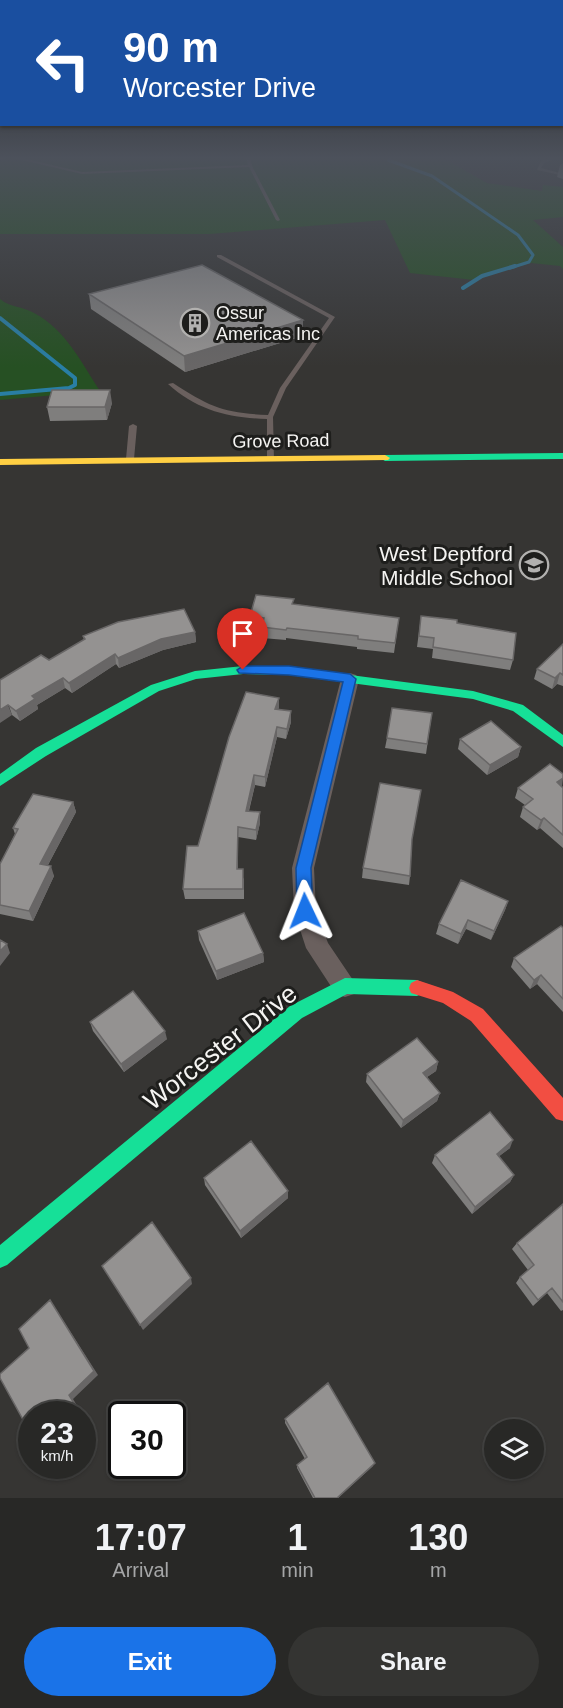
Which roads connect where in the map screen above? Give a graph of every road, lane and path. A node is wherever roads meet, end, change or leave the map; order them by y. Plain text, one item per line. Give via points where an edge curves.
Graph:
1 (219, 255) dead end
2 (171, 384) dead end
3 (270, 417) junction
4 (133, 426) dead end
5 (563, 456) edge
6 (130, 459) junction
7 (271, 459) junction
8 (0, 462) edge
9 (350, 679) junction
10 (563, 742) edge
11 (0, 781) edge
12 (345, 986) junction
13 (563, 1112) edge
14 (2, 1252) edge

1 - 3 lane via 332,317 283,388
2 - 3 lane via 209,410 224,415
3 - 7 lane
4 - 6 lane
5 - 7 street, Grove Road
6 - 7 street, Grove Road
6 - 8 street, Grove Road
9 - 10 street via 473,696 518,708
9 - 11 street via 289,671 195,675 155,688 116,708
9 - 12 street via 303,868 305,911 318,948
12 - 13 street, Worcester Drive via 413,987 457,1003 477,1015
12 - 14 street, Worcester Drive via 296,1012

